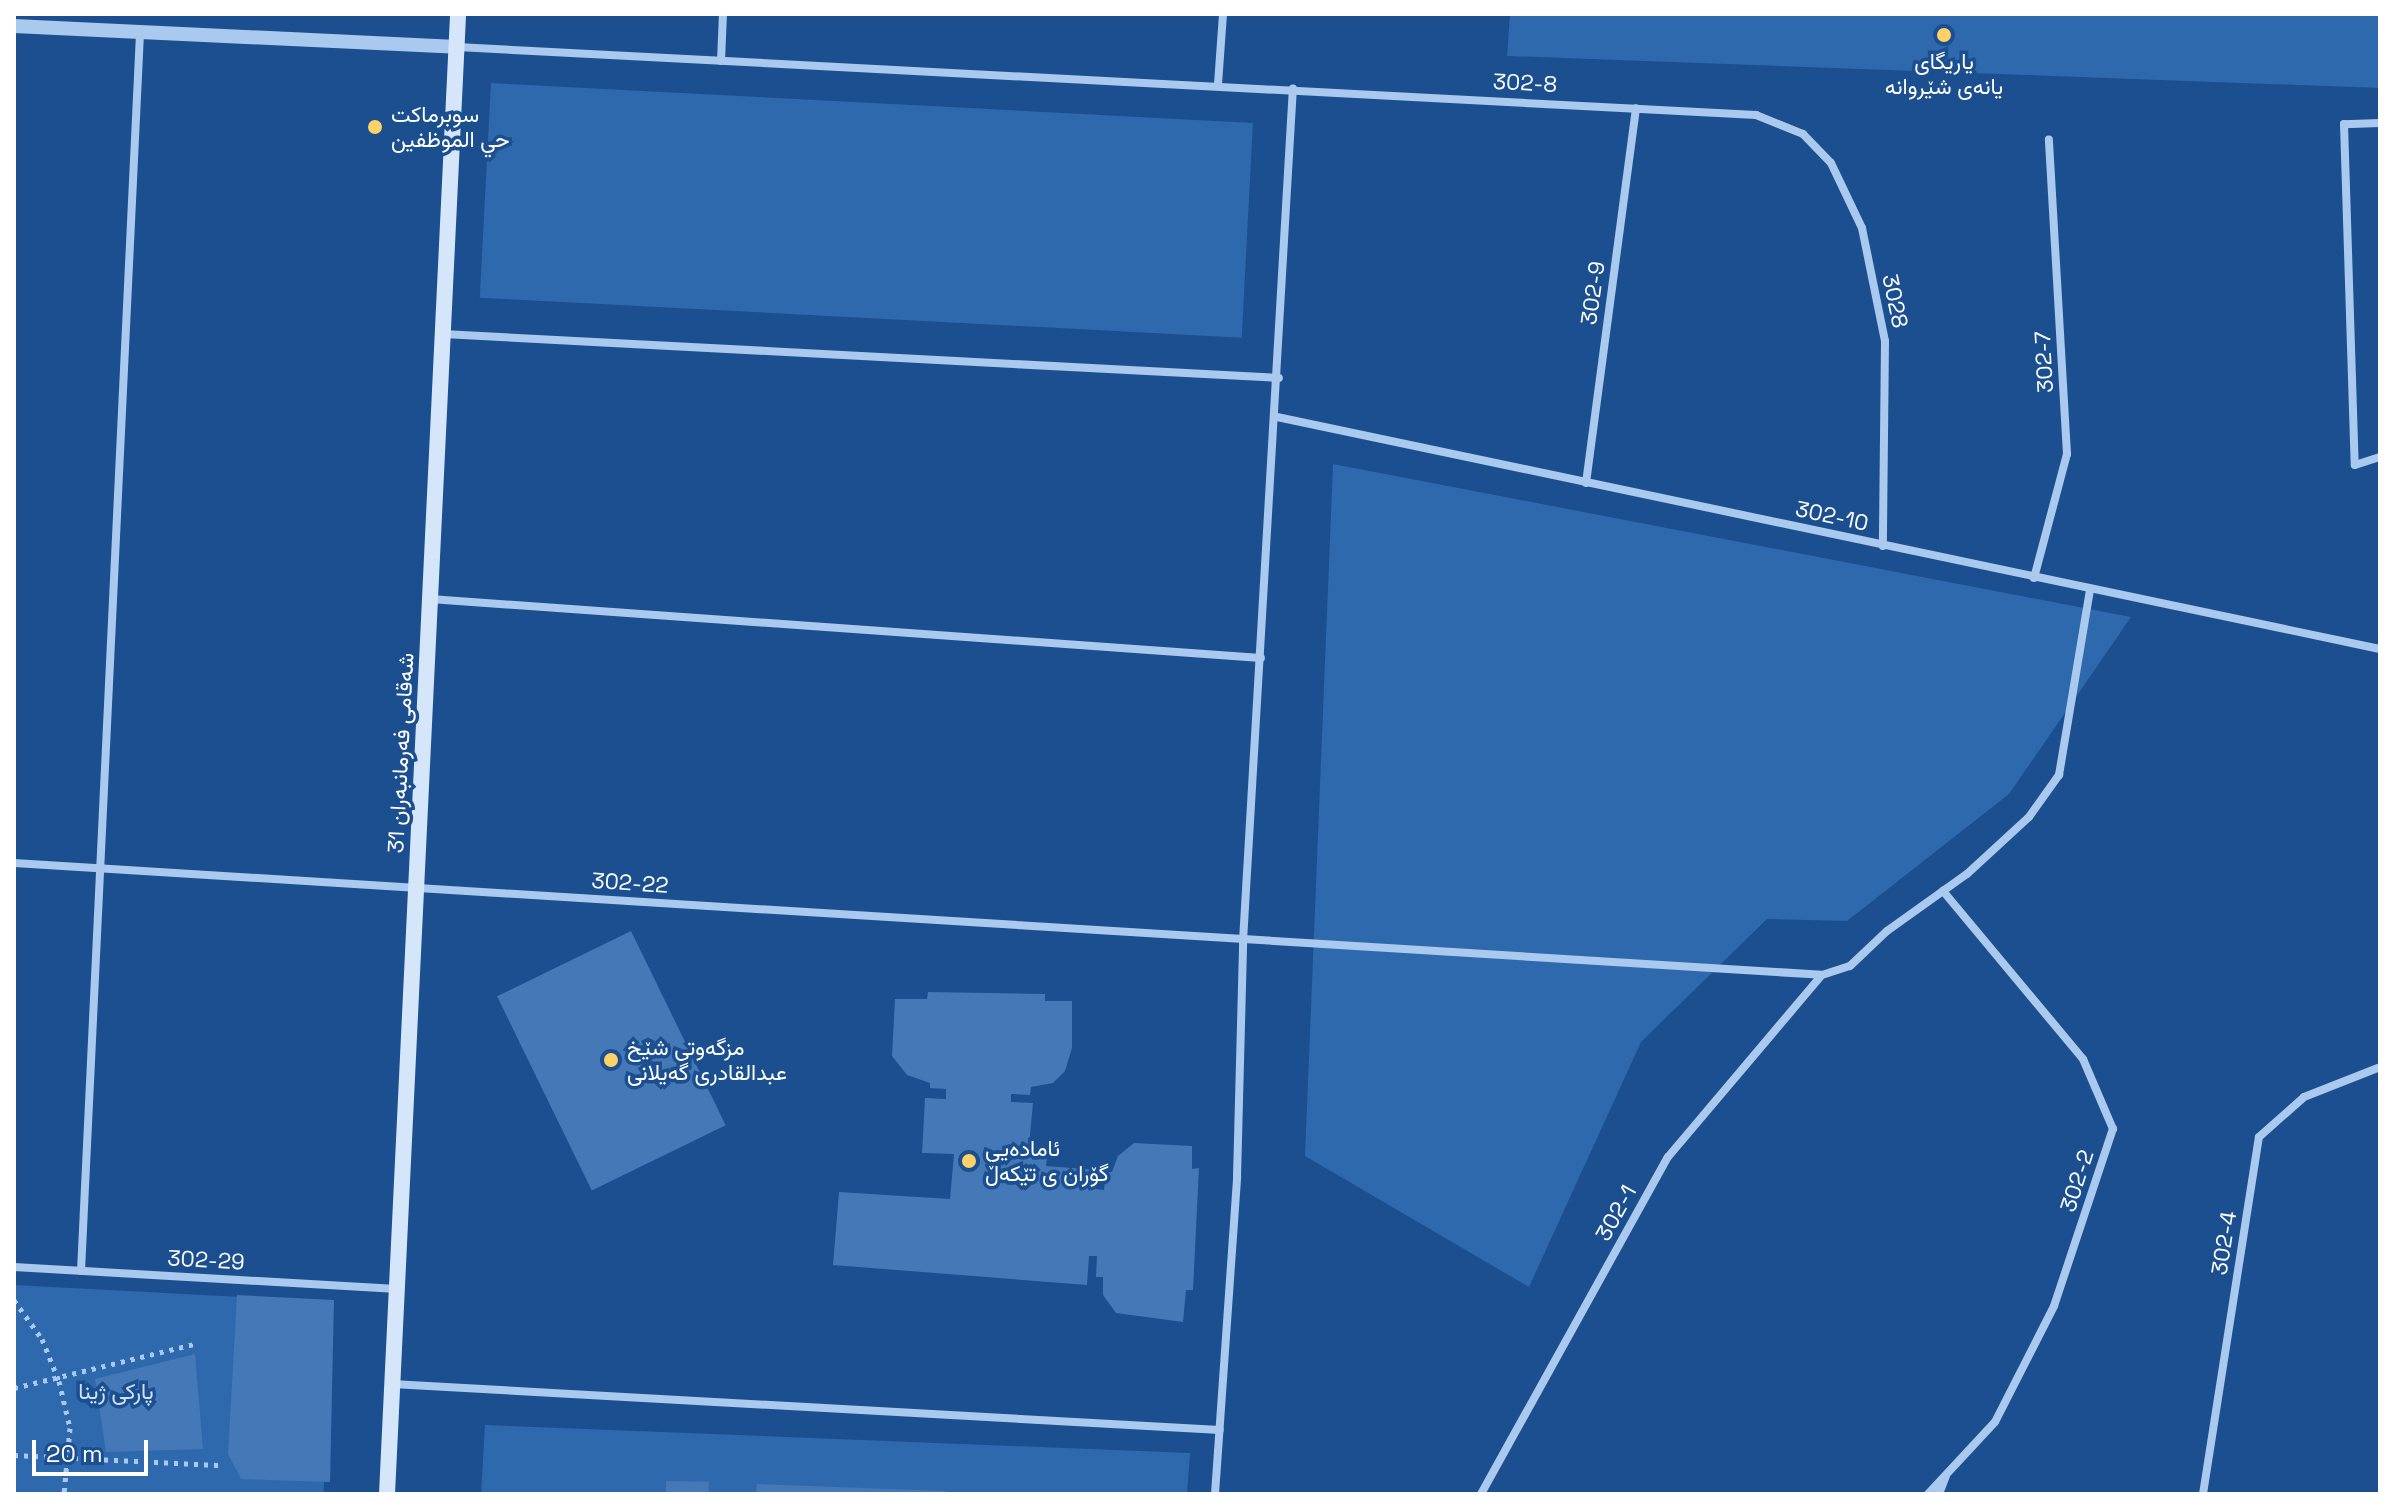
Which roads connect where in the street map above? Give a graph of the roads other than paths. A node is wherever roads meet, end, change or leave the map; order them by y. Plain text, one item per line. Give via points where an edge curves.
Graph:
1 (458, 14) edge
2 (723, 14) edge
3 (1223, 14) edge
4 (14, 26) edge
5 (140, 32) junction
6 (457, 47) junction
7 (721, 61) junction
8 (1218, 84) junction
9 (1293, 88) junction
10 (1636, 108) junction
11 (1756, 115) joint
12 (2380, 123) edge
13 (2049, 140) dead end
14 (443, 334) junction
15 (1279, 378) junction
16 (1277, 417) junction
17 (2380, 457) edge
18 (1586, 483) junction
19 (1883, 546) junction
20 (2034, 578) junction
21 (2090, 590) junction
22 (430, 599) junction
23 (2380, 649) edge
24 (1261, 658) junction
25 (14, 863) edge
26 (99, 869) junction
27 (416, 888) junction
28 (1943, 891) junction
29 (1243, 941) junction
30 (1822, 975) junction
31 (2380, 1067) edge
32 (14, 1267) edge
33 (81, 1271) junction
34 (397, 1289) junction
35 (392, 1384) junction
36 (1220, 1430) junction
37 (1947, 1472) junction
38 (387, 1494) edge
39 (1215, 1494) edge
40 (1481, 1494) edge
41 (1928, 1494) edge
42 (1939, 1494) edge
43 (2203, 1494) edge

1 - 6 main road, شەقامی فەرمانبەران 31
2 - 7 street
3 - 8 street
4 - 5 street
5 - 6 street
5 - 26 street
6 - 7 street, 302-8
6 - 14 main road, شەقامی فەرمانبەران 31
7 - 8 street, 302-8
8 - 9 street, 302-8
9 - 10 street, 302-8
9 - 15 street
10 - 11 street, 302-8
10 - 18 street, 302-9
11 - 19 street, 3028 via 1803,134 1831,163 1862,228 1885,341
12 - 17 street via 2344,124 2355,465
13 - 20 street, 302-7 via 2067,454
14 - 15 street
14 - 22 main road, شەقامی فەرمانبەران 31
15 - 16 street
16 - 18 street, 302-10
16 - 24 street
18 - 19 street, 302-10
19 - 20 street, 302-10
20 - 21 street, 302-10
21 - 23 street, 302-10
21 - 28 street via 2059,775 2029,817
22 - 24 street
22 - 27 main road, شەقامی فەرمانبەران 31
24 - 29 street
25 - 26 street, 302-22
26 - 27 street, 302-22
26 - 33 street
27 - 29 street, 302-22
27 - 34 main road, شەقامی فەرمانبەران 31
28 - 30 street via 1887,931 1850,966
28 - 37 street, 302-2 via 2083,1059 2113,1129 2054,1306 1995,1422
29 - 30 street, 302-22
29 - 36 street via 1237,1177
30 - 40 street, 302-1 via 1668,1157
31 - 43 street, 302-4 via 2304,1097 2259,1137
32 - 33 street, 302-29
33 - 34 street, 302-29
34 - 35 main road, شەقامی فەرمانبەران 31
35 - 36 street
35 - 38 main road, شەقامی فەرمانبەران 31
36 - 39 street
37 - 41 street, 302-2
37 - 42 street

